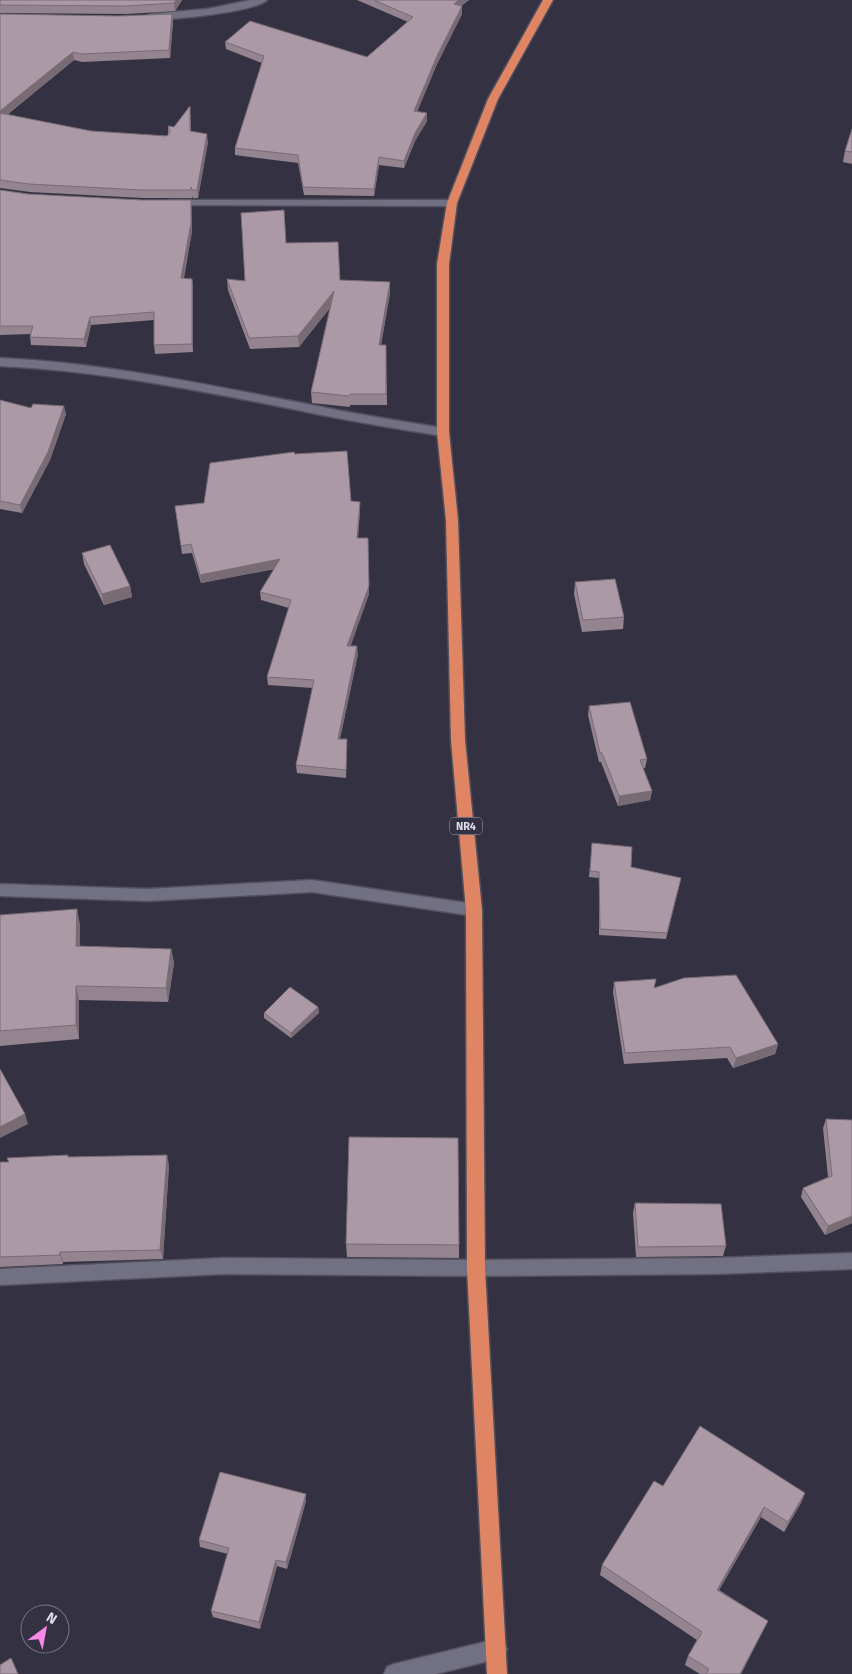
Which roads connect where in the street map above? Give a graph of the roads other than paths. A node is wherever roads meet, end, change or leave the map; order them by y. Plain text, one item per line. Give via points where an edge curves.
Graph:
1 (262, 0) edge
2 (548, 0) edge
3 (144, 17) edge
4 (452, 203) junction
5 (162, 204) edge
6 (0, 362) edge
7 (443, 432) junction
8 (0, 890) edge
9 (474, 910) junction
10 (852, 1261) edge
11 (476, 1268) junction
12 (0, 1277) edge
13 (497, 1649) junction
14 (394, 1674) edge
15 (497, 1674) edge

1 - 3 street via 192,16
2 - 4 highway, NR4 via 492,99
4 - 5 street
4 - 7 highway, NR4 via 443,264
6 - 7 street via 43,363 143,376
7 - 9 highway, NR4 via 452,520 458,740
8 - 9 street via 148,895 312,886
9 - 11 highway, NR4
10 - 11 street
11 - 12 street via 223,1266
11 - 13 highway, NR4
13 - 14 street
13 - 15 highway, NR4

